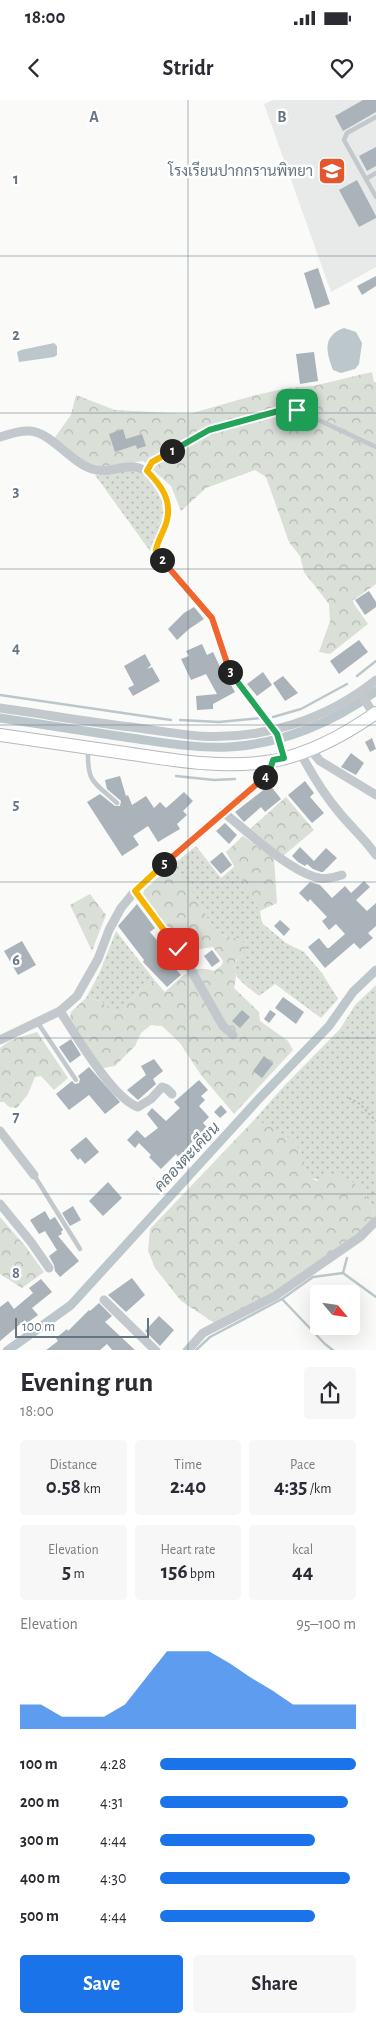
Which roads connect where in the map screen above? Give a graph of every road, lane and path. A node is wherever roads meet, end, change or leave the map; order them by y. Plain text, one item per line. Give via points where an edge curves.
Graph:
1 (376, 117) edge
2 (376, 173) edge
3 (366, 179) junction
4 (376, 197) edge
5 (0, 437) edge
6 (376, 447) edge
7 (147, 471) junction
8 (376, 680) edge
9 (362, 695) junction
10 (0, 708) edge
11 (373, 712) edge
12 (276, 732) junction
13 (0, 735) edge
14 (88, 748) junction
15 (305, 750) junction
16 (279, 755) junction
17 (376, 795) edge
18 (117, 803) dead end
19 (223, 812) junction
20 (376, 855) edge
21 (342, 875) dead end
22 (135, 891) junction
23 (60, 1011) junction
24 (38, 1023) junction
25 (233, 1035) dead end
26 (0, 1040) edge
27 (76, 1080) dead end
28 (172, 1094) dead end
29 (349, 1098) dead end
30 (376, 1121) edge
31 (0, 1131) edge
32 (34, 1175) joint
33 (0, 1204) edge
34 (376, 1221) edge
35 (80, 1249) dead end
36 (49, 1268) dead end
37 (104, 1300) dead end
38 (156, 1350) edge
39 (187, 1350) edge

1 - 3 lane via 344,136
2 - 3 lane
3 - 4 lane
5 - 7 street via 29,431 93,469 136,465
6 - 7 lane via 297,410 286,409 209,430 152,462
7 - 12 street via 159,483 168,506 167,521 156,550 158,555 212,618 230,671
8 - 9 street
9 - 11 street
9 - 12 street
10 - 12 street via 199,736
11 - 15 main road via 344,733
12 - 16 street
13 - 14 main road
14 - 16 main road via 197,763 239,763
14 - 18 lane via 90,778
15 - 16 main road
15 - 17 street
15 - 20 street via 338,812
16 - 19 street via 262,780
19 - 21 street via 306,874 328,879
19 - 22 street
22 - 23 street via 109,930 98,960 78,996
22 - 25 street via 178,949 223,1026
23 - 24 street
23 - 28 street via 89,1056 132,1105 138,1107 162,1087
24 - 26 street
24 - 27 lane
29 - 30 path via 360,1104
31 - 32 street
32 - 35 lane
33 - 36 street
34 - 39 street via 360,1237 275,1296 203,1334
37 - 38 street

